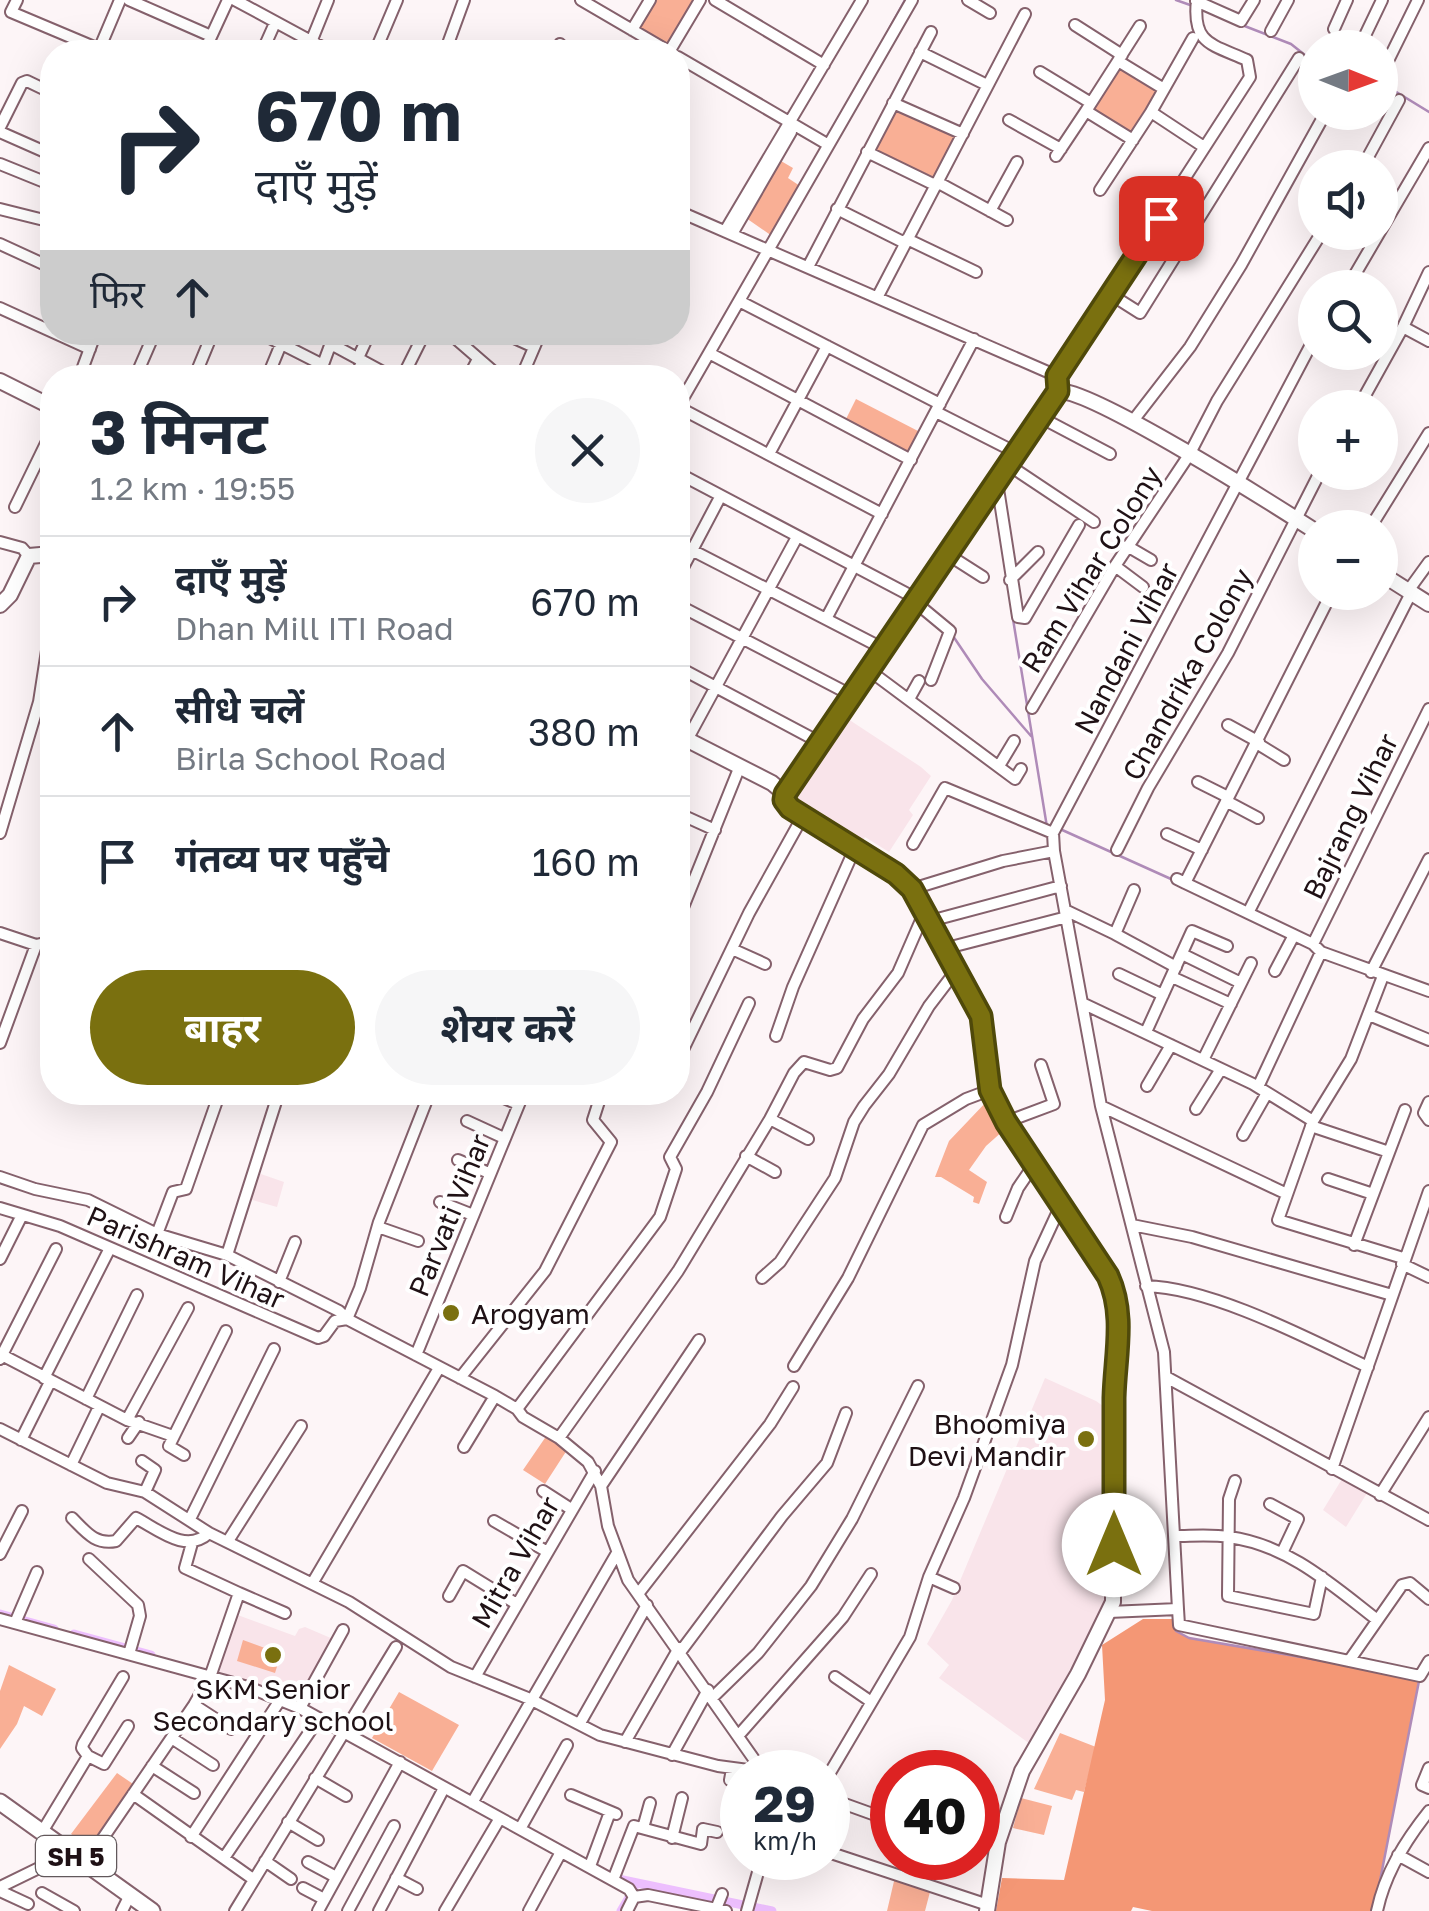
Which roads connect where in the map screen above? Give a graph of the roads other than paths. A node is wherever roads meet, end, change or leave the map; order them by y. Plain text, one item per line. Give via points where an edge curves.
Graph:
1 (16, 0) edge
2 (120, 0) edge
3 (130, 0) edge
4 (232, 0) edge
5 (262, 0) edge
6 (328, 0) edge
7 (397, 0) edge
8 (464, 0) edge
9 (581, 0) edge
10 (650, 0) edge
11 (700, 0) edge
12 (715, 0) edge
13 (912, 0) edge
14 (968, 0) edge
15 (1254, 0) edge
16 (1288, 0) edge
17 (1347, 0) edge
18 (1382, 0) edge
19 (1418, 0) edge
20 (857, 2) edge
21 (1196, 4) edge
22 (256, 13) junction
23 (990, 13) dead end
24 (1025, 14) dead end
25 (275, 23) junction
26 (1075, 25) dead end
27 (1140, 26) dead end
28 (1334, 28) dead end
29 (632, 30) junction
30 (1368, 30) edge
31 (1271, 31) dead end
32 (931, 32) dead end
33 (211, 36) junction
34 (1192, 38) dead end
35 (76, 40) edge
36 (105, 40) edge
37 (209, 40) edge
38 (267, 40) edge
39 (307, 40) edge
40 (312, 40) edge
41 (379, 40) edge
42 (449, 40) edge
43 (649, 40) edge
44 (677, 40) edge
45 (1398, 41) edge
46 (920, 52) junction
47 (1120, 58) junction
48 (1298, 60) edge
49 (690, 64) edge
50 (824, 65) junction
51 (1040, 72) dead end
52 (988, 85) junction
53 (40, 87) edge
54 (1164, 89) junction
55 (1399, 100) dead end
56 (893, 102) junction
57 (1088, 107) junction
58 (1151, 112) junction
59 (1009, 120) dead end
60 (790, 124) junction
61 (0, 130) edge
62 (1316, 130) edge
63 (963, 134) junction
64 (1133, 140) junction
65 (826, 144) junction
66 (1204, 147) junction
67 (1429, 148) edge
68 (40, 149) edge
69 (1372, 150) edge
70 (867, 152) junction
71 (1017, 162) dead end
72 (0, 164) edge
73 (40, 180) edge
74 (936, 183) junction
75 (1100, 190) dead end
76 (0, 209) edge
77 (837, 209) junction
78 (990, 211) junction
79 (690, 216) edge
80 (40, 219) edge
81 (1007, 220) dead end
82 (728, 233) junction
83 (906, 241) junction
84 (0, 244) edge
85 (767, 250) junction
86 (1311, 250) edge
87 (40, 262) edge
88 (808, 267) junction
89 (1358, 270) edge
90 (976, 272) dead end
91 (1429, 272) edge
92 (1426, 286) edge
93 (1110, 294) junction
94 (878, 296) junction
95 (739, 301) junction
96 (0, 308) edge
97 (40, 326) edge
98 (1403, 328) junction
99 (974, 339) junction
100 (1429, 341) edge
101 (81, 345) edge
102 (91, 345) edge
103 (283, 345) edge
104 (331, 345) edge
105 (342, 345) edge
106 (365, 345) edge
107 (462, 345) edge
108 (827, 346) junction
109 (90, 349) junction
110 (709, 353) junction
111 (478, 359) junction
112 (360, 360) junction
113 (84, 365) edge
114 (324, 365) joint
115 (358, 365) edge
116 (369, 365) edge
117 (475, 365) edge
118 (485, 365) edge
119 (1298, 369) edge
120 (0, 380) edge
121 (1057, 383) junction
122 (690, 386) edge
123 (1368, 390) edge
124 (798, 401) junction
125 (40, 402) edge
126 (938, 408) junction
127 (690, 413) edge
128 (1038, 416) junction
129 (1132, 422) junction
130 (1429, 433) edge
131 (769, 454) junction
132 (1110, 454) dead end
133 (1189, 455) junction
134 (40, 456) edge
135 (1011, 458) junction
136 (911, 460) junction
137 (690, 479) edge
138 (996, 481) junction
139 (1238, 485) junction
140 (718, 502) dead end
141 (15, 507) dead end
142 (1381, 510) edge
143 (882, 514) junction
144 (1298, 520) joint
145 (1094, 522) dead end
146 (1079, 525) dead end
147 (797, 537) junction
148 (0, 542) edge
149 (1127, 546) junction
150 (692, 551) junction
151 (1038, 552) dead end
152 (946, 554) junction
153 (40, 555) edge
154 (690, 555) edge
155 (29, 556) junction
156 (1151, 560) dead end
157 (1429, 562) edge
158 (853, 566) junction
159 (1115, 566) junction
160 (984, 577) dead end
161 (1010, 580) junction
162 (1398, 584) edge
163 (1144, 587) dead end
164 (769, 591) junction
165 (1410, 592) junction
166 (916, 600) junction
167 (1429, 604) edge
168 (0, 606) edge
169 (1323, 610) edge
170 (690, 611) edge
171 (826, 619) junction
172 (743, 640) junction
173 (884, 649) junction
174 (870, 671) junction
175 (690, 673) edge
176 (717, 688) junction
177 (40, 696) edge
178 (853, 696) junction
179 (909, 698) junction
180 (1032, 708) dead end
181 (1429, 708) edge
182 (1228, 724) dead end
183 (690, 726) edge
184 (690, 741) edge
185 (1014, 741) dead end
186 (1258, 743) junction
187 (820, 744) junction
188 (1284, 760) dead end
189 (740, 766) junction
190 (999, 766) junction
191 (1021, 768) dead end
192 (1198, 782) dead end
193 (785, 794) junction
194 (1227, 799) junction
195 (803, 816) junction
196 (1258, 818) dead end
197 (690, 819) edge
198 (715, 830) junction
199 (1049, 831) junction
200 (0, 834) edge
201 (1167, 834) dead end
202 (914, 844) dead end
203 (855, 848) junction
204 (1117, 850) dead end
205 (1202, 850) junction
206 (1052, 851) junction
207 (1429, 859) edge
208 (1059, 886) junction
209 (912, 889) junction
210 (1134, 890) dead end
211 (690, 891) edge
212 (1248, 913) junction
213 (927, 916) junction
214 (1065, 916) junction
215 (1114, 934) junction
216 (0, 935) edge
217 (1294, 935) junction
218 (40, 945) edge
219 (36, 946) junction
220 (1227, 946) dead end
221 (946, 948) junction
222 (1317, 948) junction
223 (732, 949) junction
224 (1182, 954) junction
225 (1251, 962) dead end
226 (764, 964) dead end
227 (958, 968) junction
228 (1174, 972) junction
229 (1275, 972) dead end
230 (1371, 972) junction
231 (1119, 974) dead end
232 (1383, 976) junction
233 (1241, 982) junction
234 (1429, 991) edge
235 (1163, 995) junction
236 (749, 1003) dead end
237 (1082, 1003) junction
238 (1231, 1004) junction
239 (1368, 1016) junction
240 (1146, 1032) junction
241 (690, 1035) edge
242 (776, 1036) dead end
243 (1429, 1040) edge
244 (0, 1043) edge
245 (1171, 1045) junction
246 (1203, 1060) junction
247 (1041, 1065) dead end
248 (1221, 1069) junction
249 (1147, 1086) dead end
250 (990, 1090) junction
251 (1263, 1090) junction
252 (1429, 1102) edge
253 (215, 1105) edge
254 (274, 1105) edge
255 (425, 1105) edge
256 (518, 1105) edge
257 (598, 1105) edge
258 (1101, 1106) junction
259 (1196, 1109) dead end
260 (1405, 1110) dead end
261 (770, 1118) junction
262 (1429, 1120) edge
263 (467, 1122) dead end
264 (1006, 1122) junction
265 (1312, 1123) junction
266 (1243, 1134) dead end
267 (504, 1138) junction
268 (808, 1139) dead end
269 (1390, 1152) junction
270 (746, 1156) junction
271 (458, 1160) dead end
272 (1033, 1166) junction
273 (775, 1172) dead end
274 (489, 1174) junction
275 (0, 1177) edge
276 (1328, 1179) dead end
277 (1429, 1192) edge
278 (1287, 1194) junction
279 (1373, 1194) junction
280 (440, 1202) dead end
281 (1060, 1207) junction
282 (0, 1208) edge
283 (22, 1215) junction
284 (473, 1216) junction
285 (1006, 1216) dead end
286 (1132, 1225) junction
287 (378, 1227) junction
288 (157, 1234) junction
289 (418, 1241) dead end
290 (294, 1242) dead end
291 (1354, 1244) junction
292 (56, 1249) dead end
293 (110, 1250) junction
294 (227, 1255) junction
295 (0, 1259) edge
296 (1402, 1261) junction
297 (1429, 1277) edge
298 (762, 1278) dead end
299 (280, 1282) junction
300 (1146, 1286) junction
301 (137, 1295) dead end
302 (1392, 1295) junction
303 (188, 1308) dead end
304 (346, 1319) junction
305 (226, 1331) dead end
306 (698, 1340) dead end
307 (274, 1349) dead end
308 (416, 1355) junction
309 (1, 1356) edge
310 (794, 1366) dead end
311 (1368, 1367) junction
312 (439, 1368) junction
313 (1166, 1377) junction
314 (460, 1378) junction
315 (47, 1380) junction
316 (918, 1386) dead end
317 (793, 1387) dead end
318 (496, 1396) junction
319 (86, 1400) junction
320 (99, 1407) junction
321 (518, 1409) junction
322 (846, 1413) dead end
323 (1429, 1418) edge
324 (133, 1421) junction
325 (301, 1426) dead end
326 (0, 1428) edge
327 (173, 1436) junction
328 (128, 1438) dead end
329 (558, 1438) junction
330 (21, 1440) junction
331 (464, 1447) dead end
332 (184, 1455) dead end
333 (142, 1461) dead end
334 (71, 1465) junction
335 (1332, 1469) junction
336 (595, 1471) junction
337 (1236, 1481) dead end
338 (601, 1486) junction
339 (543, 1491) dead end
340 (145, 1492) junction
341 (1380, 1494) junction
342 (1270, 1504) dead end
343 (571, 1509) junction
344 (22, 1511) dead end
345 (72, 1518) dead end
346 (190, 1519) junction
347 (494, 1520) dead end
348 (1429, 1520) edge
349 (209, 1533) junction
350 (1174, 1536) junction
351 (1228, 1536) junction
352 (228, 1541) junction
353 (192, 1543) junction
354 (546, 1551) junction
355 (617, 1553) junction
356 (1282, 1553) junction
357 (0, 1554) edge
358 (88, 1559) dead end
359 (37, 1572) dead end
360 (871, 1574) dead end
361 (929, 1577) junction
362 (1322, 1577) junction
363 (313, 1582) junction
364 (954, 1588) dead end
365 (239, 1593) junction
366 (638, 1594) junction
367 (450, 1596) dead end
368 (1429, 1599) edge
369 (515, 1604) junction
370 (646, 1605) junction
371 (1178, 1609) junction
372 (1108, 1612) junction
373 (285, 1613) dead end
374 (0, 1618) edge
375 (1376, 1619) junction
376 (16, 1620) junction
377 (343, 1630) dead end
378 (396, 1648) dead end
379 (680, 1650) junction
380 (129, 1651) junction
381 (1348, 1661) junction
382 (1429, 1661) edge
383 (211, 1674) junction
384 (123, 1677) dead end
385 (474, 1677) junction
386 (835, 1677) dead end
387 (711, 1694) junction
388 (530, 1699) junction
389 (280, 1700) junction
390 (870, 1700) junction
391 (301, 1705) junction
392 (194, 1706) junction
393 (318, 1718) junction
394 (580, 1723) junction
395 (128, 1726) dead end
396 (231, 1729) dead end
397 (346, 1729) junction
398 (738, 1736) junction
399 (173, 1738) junction
400 (625, 1742) junction
401 (567, 1745) dead end
402 (748, 1750) edge
403 (842, 1750) edge
404 (672, 1755) junction
405 (88, 1756) junction
406 (400, 1762) junction
407 (213, 1765) dead end
408 (720, 1765) edge
409 (152, 1766) junction
410 (1429, 1768) edge
411 (315, 1778) junction
412 (444, 1788) junction
413 (1429, 1788) edge
414 (194, 1793) dead end
415 (133, 1794) junction
416 (571, 1795) dead end
417 (346, 1796) dead end
418 (682, 1798) dead end
419 (473, 1800) junction
420 (0, 1802) edge
421 (650, 1803) dead end
422 (1429, 1811) edge
423 (500, 1818) junction
424 (288, 1822) junction
425 (394, 1826) dead end
426 (522, 1826) junction
427 (643, 1828) junction
428 (362, 1830) junction
429 (42, 1832) junction
430 (716, 1832) dead end
431 (1000, 1836) edge
432 (191, 1837) junction
433 (672, 1838) junction
434 (318, 1840) dead end
435 (57, 1842) junction
436 (386, 1843) junction
437 (561, 1852) junction
438 (1398, 1855) junction
439 (224, 1858) junction
440 (850, 1860) edge
441 (265, 1861) junction
442 (308, 1862) dead end
443 (86, 1863) junction
444 (591, 1864) junction
445 (1429, 1872) edge
446 (336, 1877) junction
447 (290, 1878) dead end
448 (396, 1878) junction
449 (615, 1878) junction
450 (253, 1879) junction
451 (756, 1880) edge
452 (992, 1880) edge
453 (303, 1888) dead end
454 (417, 1888) dead end
455 (0, 1889) edge
456 (632, 1892) junction
457 (42, 1893) dead end
458 (130, 1895) junction
459 (324, 1899) junction
460 (720, 1903) edge
461 (28, 1904) dead end
462 (748, 1907) edge
463 (988, 1908) edge
464 (532, 1910) edge
465 (1379, 1910) edge
466 (74, 1911) edge
467 (122, 1911) edge
468 (152, 1911) edge
469 (235, 1911) edge
470 (318, 1911) edge
471 (348, 1911) edge
472 (379, 1911) edge
473 (446, 1911) edge
474 (628, 1911) edge

1 - 35 street via 11,12
2 - 36 street
3 - 33 street
4 - 22 street
4 - 33 street
5 - 22 street
6 - 40 street
7 - 41 street
8 - 42 street
9 - 29 street
10 - 29 street
11 - 44 street
12 - 50 street
13 - 65 street
14 - 23 street
15 - 21 street via 1241,21
16 - 31 street
17 - 28 street
18 - 30 street
19 - 45 street
20 - 50 street
21 - 66 street via 1199,34 1250,68
22 - 25 street
24 - 52 street
25 - 38 street
25 - 39 street
26 - 47 street
27 - 47 street
29 - 43 street
32 - 46 street
33 - 37 street
34 - 54 street
46 - 52 street
46 - 56 street
47 - 54 street
47 - 57 street
48 - 93 street via 1140,313
49 - 60 street
50 - 60 street
51 - 57 street
52 - 63 street
53 - 61 street via 22,83
54 - 58 street
55 - 69 street
56 - 63 street
56 - 70 street
57 - 59 street via 1058,152
57 - 64 street
58 - 64 street
58 - 66 street
60 - 65 street
60 - 82 street
61 - 68 street
62 - 129 street via 1190,348
63 - 74 street
64 - 75 street
65 - 85 street
66 - 93 street
67 - 89 street
70 - 74 street
70 - 77 street
71 - 78 street
72 - 73 street
74 - 78 street
74 - 83 street
76 - 80 street
77 - 83 street
77 - 88 street
78 - 81 street
79 - 82 street
82 - 85 street
83 - 90 street
83 - 94 street
84 - 87 street
85 - 88 street
85 - 95 street
86 - 133 street, Ram Vihar Colony
88 - 94 street
91 - 92 street
92 - 98 street
93 - 121 street
94 - 99 street
95 - 108 street
95 - 110 street
96 - 97 street
98 - 100 street
98 - 123 street
99 - 121 street
99 - 126 street
101 - 109 street
102 - 109 street
103 - 114 street
104 - 114 street
105 - 112 street
106 - 112 street
107 - 111 street
108 - 124 street
108 - 126 street
109 - 113 street
110 - 122 street
110 - 124 street
111 - 117 street
111 - 118 street
112 - 115 street
112 - 116 street
119 - 139 street, Nandani Vihar
120 - 125 street
121 - 128 street
121 - 129 street
124 - 131 street
124 - 136 street
126 - 135 street
126 - 136 street
127 - 131 street
128 - 132 street
128 - 135 street
129 - 133 street
130 - 142 street
131 - 143 street
133 - 139 street
133 - 149 street, Ram Vihar Colony
134 - 141 street
135 - 138 street
135 - 145 street
136 - 143 street
137 - 147 street
138 - 152 street
138 - 161 street
139 - 144 street
139 - 199 street, Nandani Vihar
140 - 150 street
143 - 158 street
144 - 204 street, Chandrika Colony
146 - 161 street via 1025,618 1018,617
147 - 158 street
147 - 164 street
148 - 155 street
149 - 156 street
149 - 159 street, Ram Vihar Colony
150 - 154 street
150 - 164 street
151 - 161 street
152 - 160 street
152 - 166 street
153 - 155 street
155 - 168 street
157 - 165 street
158 - 166 street
158 - 171 street
159 - 163 street
159 - 180 street, Ram Vihar Colony
162 - 165 street
164 - 171 street
164 - 172 street
165 - 167 street
165 - 212 street
166 - 173 street
166 - 179 street via 950,631
169 - 186 street
170 - 172 street
171 - 173 street
172 - 176 street
172 - 178 street
173 - 174 street
174 - 178 street
174 - 179 street
175 - 176 street
176 - 183 street
176 - 187 street
177 - 200 street
178 - 187 street
179 - 190 street
181 - 222 street, Bajrang Vihar
182 - 186 street
184 - 189 street
185 - 190 street
186 - 188 street
186 - 194 street
187 - 193 street
189 - 193 street
189 - 198 street
190 - 191 street via 1015,779
192 - 194 street
193 - 195 street
194 - 196 street
194 - 205 street
195 - 203 street
195 - 223 street
197 - 198 street
198 - 211 street
199 - 202 street via 946,788
199 - 206 street
201 - 205 street
203 - 209 street
203 - 242 street
205 - 212 street via 1181,881
206 - 208 street
206 - 209 street
207 - 230 street
208 - 213 street
208 - 214 street
209 - 213 street
210 - 215 street
212 - 217 street
213 - 221 street
213 - 261 street via 837,1068 804,1062
214 - 215 street
214 - 221 street
214 - 237 street
215 - 228 street
216 - 219 street
217 - 222 street
217 - 229 street
218 - 219 street
219 - 244 street
220 - 224 street via 1192,931
221 - 227 street
222 - 230 street
222 - 251 street, Bajrang Vihar
223 - 226 street
223 - 241 street
224 - 228 street
224 - 233 street
225 - 233 street
227 - 250 street via 981,1016
227 - 298 street via 854,1122 835,1178 780,1262
228 - 235 street
228 - 238 street
230 - 232 street
231 - 235 street
232 - 234 street
232 - 239 street
233 - 238 street
235 - 240 street
236 - 321 street via 670,1157 676,1169 660,1217
237 - 240 street
237 - 258 street
238 - 246 street
239 - 243 street
239 - 265 street
240 - 245 street
245 - 246 street
245 - 249 street
246 - 248 street
247 - 264 street via 1054,1104
248 - 251 street
248 - 259 street
250 - 264 street
250 - 310 street via 923,1126 848,1278
251 - 265 street
251 - 266 street, Bajrang Vihar
252 - 262 street
253 - 288 street via 186,1189 174,1192
254 - 294 street
255 - 287 street
256 - 267 street, Parvati Vihar
257 - 314 street via 593,1120 611,1142 560,1245
258 - 278 street
258 - 286 street
260 - 269 street
261 - 268 street
261 - 270 street
263 - 267 street
264 - 272 street
265 - 269 street
265 - 278 street
267 - 274 street, Parvati Vihar
269 - 279 street
270 - 273 street
270 - 329 street via 678,1271
271 - 274 street
272 - 281 street
272 - 285 street
274 - 284 street, Parvati Vihar
275 - 288 street via 88,1200
276 - 279 street
277 - 296 street
278 - 291 street via 1278,1220
279 - 291 street
280 - 284 street
281 - 361 street via 1035,1260 1002,1393
281 - 372 street via 1108,1276 1119,1311
282 - 283 street, Parishram Vihar
283 - 293 street, Parishram Vihar
283 - 295 street
284 - 308 street, Parvati Vihar
286 - 300 street
286 - 302 street
287 - 289 street
287 - 304 street
288 - 294 street
290 - 299 street
291 - 296 street
292 - 309 street
293 - 304 street, Parishram Vihar via 318,1338
293 - 315 street
294 - 299 street
296 - 297 street
296 - 302 street
299 - 304 street
300 - 311 street via 1213,1300
300 - 313 street
301 - 319 street
302 - 311 street
303 - 324 street
304 - 308 street
305 - 327 street
306 - 338 street
307 - 346 street
308 - 312 street
309 - 315 street
311 - 335 street
312 - 314 street
312 - 363 street
313 - 335 street
313 - 350 street
314 - 318 street
315 - 319 street
315 - 330 street
316 - 387 street via 819,1574 758,1652
317 - 366 street
318 - 321 street
318 - 331 street
319 - 320 street
320 - 324 street
320 - 334 street
321 - 329 street
322 - 379 street via 827,1463
323 - 341 street
324 - 327 street
324 - 328 street
325 - 352 street
326 - 330 street
327 - 332 street via 169,1446
329 - 336 street
330 - 334 street
333 - 340 street via 155,1470
334 - 340 street
335 - 341 street
336 - 338 street
336 - 343 street, Mitra Vihar
337 - 351 street
338 - 355 street
339 - 343 street
340 - 346 street
341 - 348 street
342 - 356 street via 1298,1519
343 - 354 street, Mitra Vihar
344 - 357 street
345 - 353 street via 95,1540 116,1541 136,1518
346 - 349 street
347 - 354 street
349 - 352 street
349 - 353 street
350 - 351 street
350 - 371 street
351 - 356 street
351 - 362 street via 1228,1596 1314,1614
352 - 363 street
353 - 365 street via 185,1568
354 - 369 street, Mitra Vihar
355 - 366 street
355 - 388 street
356 - 362 street
358 - 380 street via 136,1600 140,1616
359 - 376 street
360 - 398 street via 843,1617
361 - 364 street
361 - 390 street via 910,1638
362 - 375 street
363 - 385 street
365 - 373 street
365 - 383 street
366 - 370 street
367 - 369 street via 463,1572
368 - 375 street via 1406,1582
369 - 385 street, Mitra Vihar
370 - 379 street
370 - 394 street
371 - 372 street
371 - 381 street via 1179,1625
372 - 431 street via 1022,1771
374 - 376 street
375 - 381 street
376 - 380 street
377 - 391 street
378 - 397 street
379 - 387 street
379 - 400 street
380 - 383 street
381 - 382 street via 1420,1676
383 - 389 street
383 - 392 street
384 - 405 street via 83,1744
385 - 388 street
386 - 390 street
387 - 398 street
387 - 404 street
388 - 394 street
388 - 419 street
389 - 391 street
389 - 432 street
390 - 403 street
391 - 393 street
392 - 396 street
392 - 399 street
393 - 397 street
393 - 439 street
394 - 400 street
395 - 405 street via 104,1764
397 - 406 street
397 - 411 street
398 - 402 street
399 - 407 street
399 - 409 street
400 - 404 street
401 - 426 street
404 - 408 street
405 - 429 street
406 - 412 street
406 - 428 street
409 - 414 street
409 - 415 street
410 - 413 street via 1422,1785
411 - 417 street
411 - 424 street
412 - 419 street
412 - 448 street
415 - 432 street
415 - 443 street
416 - 444 street via 613,1813
418 - 433 street
419 - 423 street
420 - 429 main road, SH 5
421 - 427 street
422 - 438 street
423 - 426 street
423 - 473 street
424 - 434 street
424 - 441 street
425 - 436 street
426 - 437 street
427 - 433 street
427 - 449 street via 634,1826
428 - 436 street
428 - 446 street
429 - 435 main road, SH 5
430 - 433 street via 704,1830 700,1844
432 - 439 street
435 - 443 main road, SH 5
435 - 455 street via 42,1867
436 - 471 street
437 - 444 street
437 - 464 street
438 - 445 street
438 - 465 street
439 - 450 street
440 - 463 street
441 - 447 street
441 - 450 street
442 - 446 street
443 - 458 main road, SH 5
444 - 449 street
446 - 459 street
448 - 454 street
448 - 472 street
449 - 456 street
450 - 469 street
451 - 462 street
452 - 463 street
453 - 459 street
455 - 461 street
456 - 460 street
456 - 474 street
457 - 466 street
458 - 467 street
458 - 468 main road, SH 5
459 - 470 street

